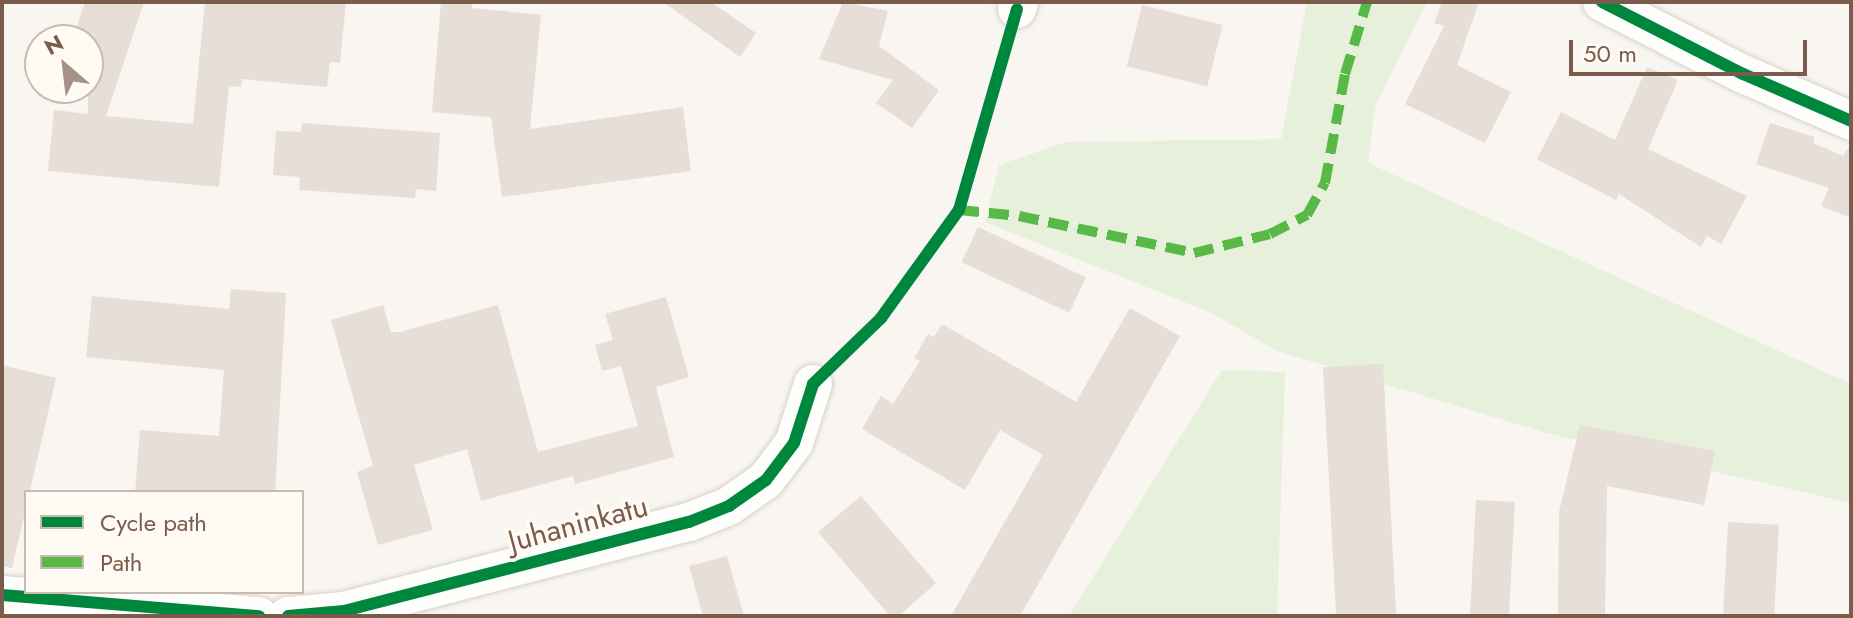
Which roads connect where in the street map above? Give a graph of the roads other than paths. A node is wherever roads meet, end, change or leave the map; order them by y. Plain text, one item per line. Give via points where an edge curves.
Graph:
1 (1602, 2) edge
2 (1851, 121) edge
3 (813, 384) dead end
4 (2, 595) edge
5 (259, 616) edge
6 (288, 616) edge

1 - 2 street via 1743,74
3 - 6 street, Juhaninkatu via 794,443 766,480 729,506 689,522 344,611
4 - 5 street

